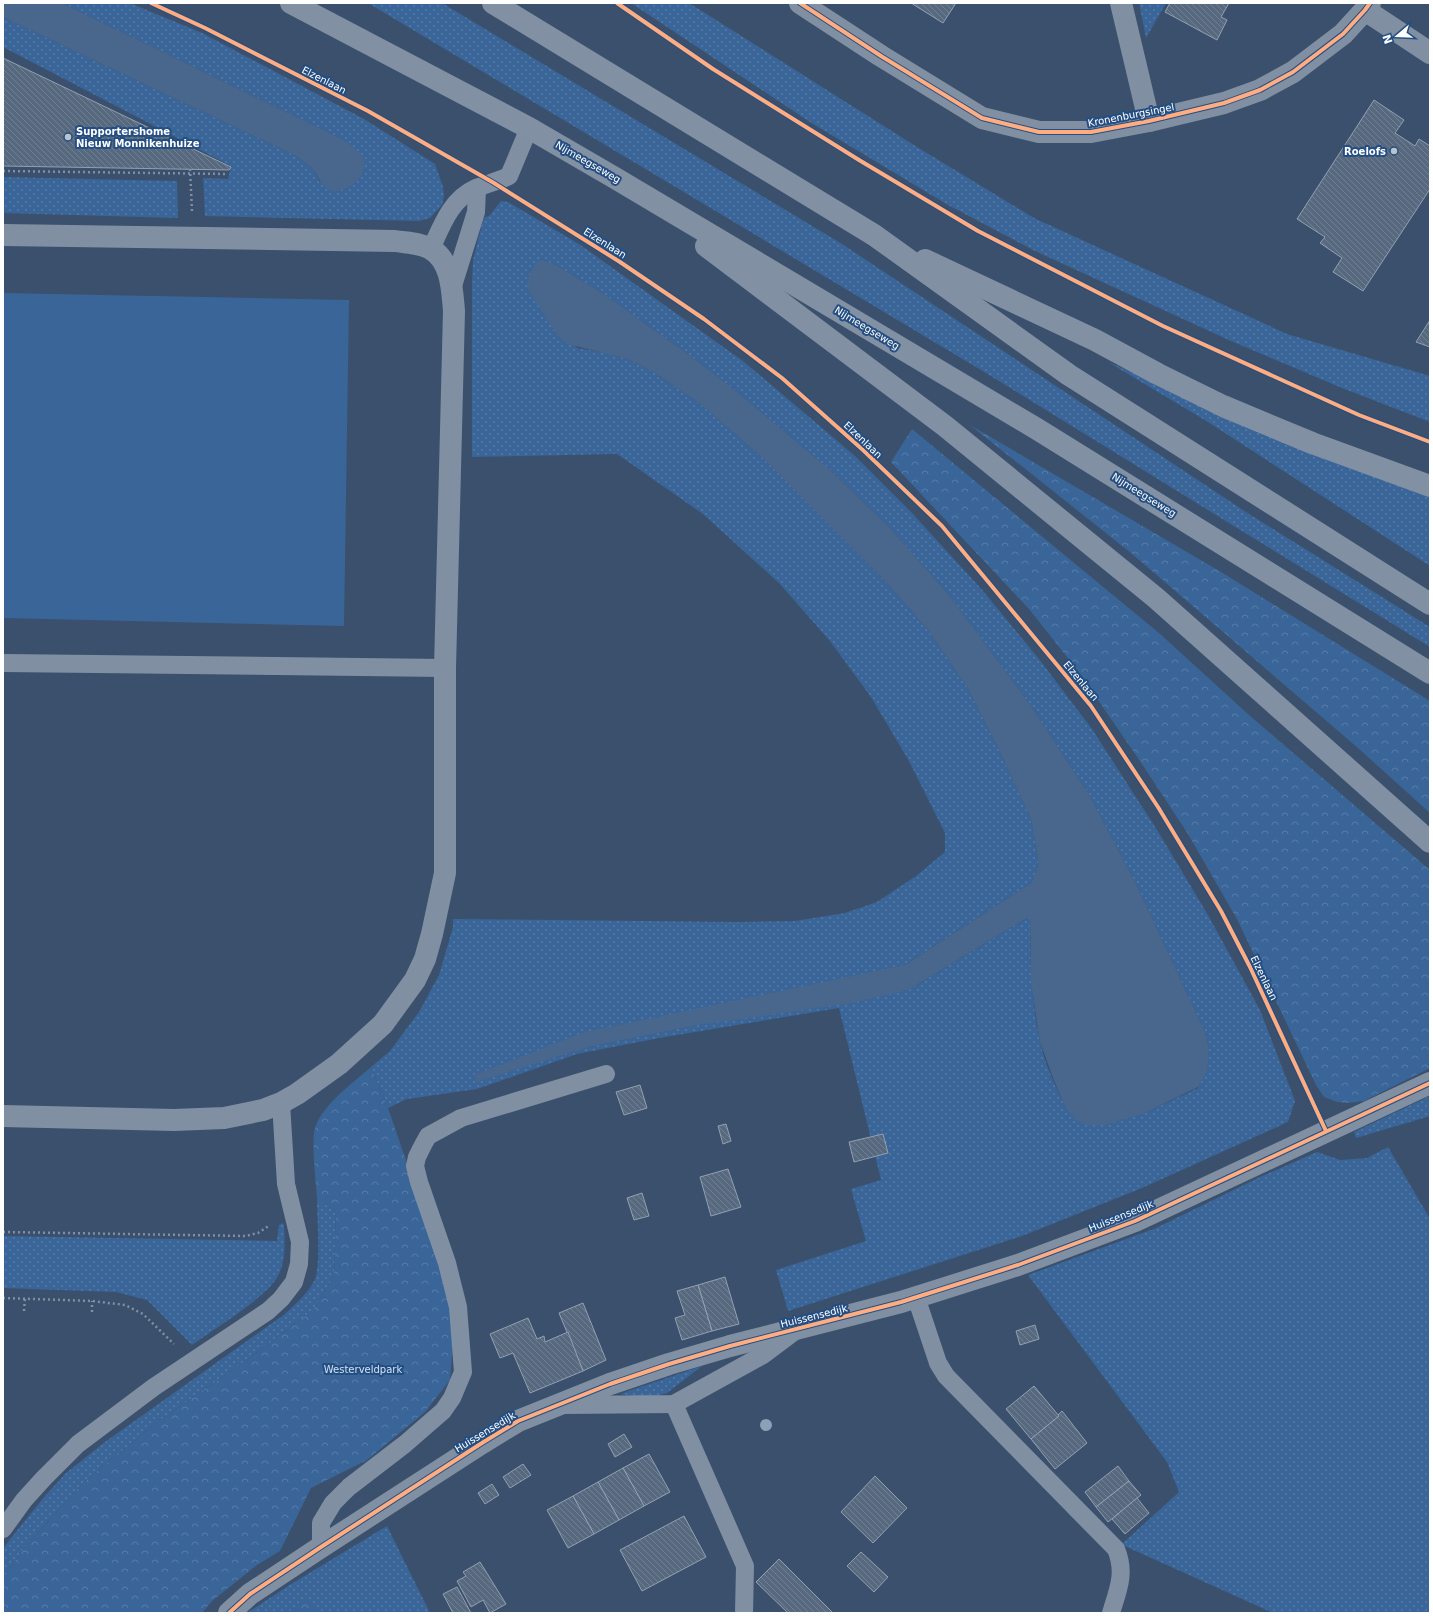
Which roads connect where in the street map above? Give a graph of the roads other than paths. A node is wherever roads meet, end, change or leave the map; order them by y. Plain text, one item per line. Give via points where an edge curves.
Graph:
1 (291, 3) edge
2 (493, 3) edge
3 (800, 3) edge
4 (1121, 3) edge
5 (1368, 6) edge
6 (1430, 53) edge
7 (1149, 121) junction
8 (529, 128) junction
9 (615, 178) junction
10 (476, 188) junction
11 (3, 235) edge
12 (874, 235) junction
13 (431, 249) junction
14 (452, 289) junction
15 (1430, 486) edge
16 (1430, 604) edge
17 (3, 663) edge
18 (445, 668) junction
19 (1430, 672) edge
20 (1430, 842) edge
21 (606, 1074) dead end
22 (1430, 1083) edge
23 (281, 1103) junction
24 (3, 1116) edge
25 (916, 1297) junction
26 (799, 1328) junction
27 (674, 1404) junction
28 (555, 1405) junction
29 (3, 1529) edge
30 (321, 1547) junction
31 (229, 1613) edge
32 (744, 1613) edge
33 (1112, 1613) edge

1 - 8 highway, Nijmeegseweg
2 - 12 highway
3 - 7 street, Kronenburgsingel via 982,118 1039,132 1091,132
4 - 7 street
5 - 6 street
5 - 7 street, Kronenburgsingel via 1343,34 1293,72 1260,90 1224,103
8 - 9 highway, Nijmeegseweg
8 - 10 lane via 508,176
9 - 19 highway, Nijmeegseweg via 1037,429
9 - 20 highway via 944,426 1035,499 1156,598
10 - 13 lane via 461,196 446,215
10 - 14 lane via 476,212
11 - 13 street via 395,241 414,243
12 - 15 highway via 1095,340 1223,406 1312,443
12 - 16 highway via 1070,375
13 - 14 street via 442,258 448,270
14 - 18 street via 454,318
17 - 18 lane
18 - 23 street via 446,873 425,959 415,980 383,1024 339,1064
21 - 30 lane via 460,1118 428,1136 415,1166 418,1182 447,1263 458,1307 463,1372 452,1398 443,1411 349,1487 333,1503 321,1523
22 - 25 street, Huissensedijk via 1135,1220 1018,1265
23 - 24 street via 264,1110 224,1118 174,1120
23 - 29 lane via 286,1184 300,1242 299,1264 294,1282 268,1312 154,1387 78,1444 24,1500
25 - 26 street, Huissensedijk
25 - 33 lane via 938,1363 946,1376 1116,1549 1121,1575
26 - 27 lane via 763,1355
26 - 28 street, Huissensedijk via 677,1362
27 - 28 lane
27 - 32 lane via 745,1566
28 - 30 street, Huissensedijk via 518,1421
30 - 31 street, Huissensedijk via 250,1594

